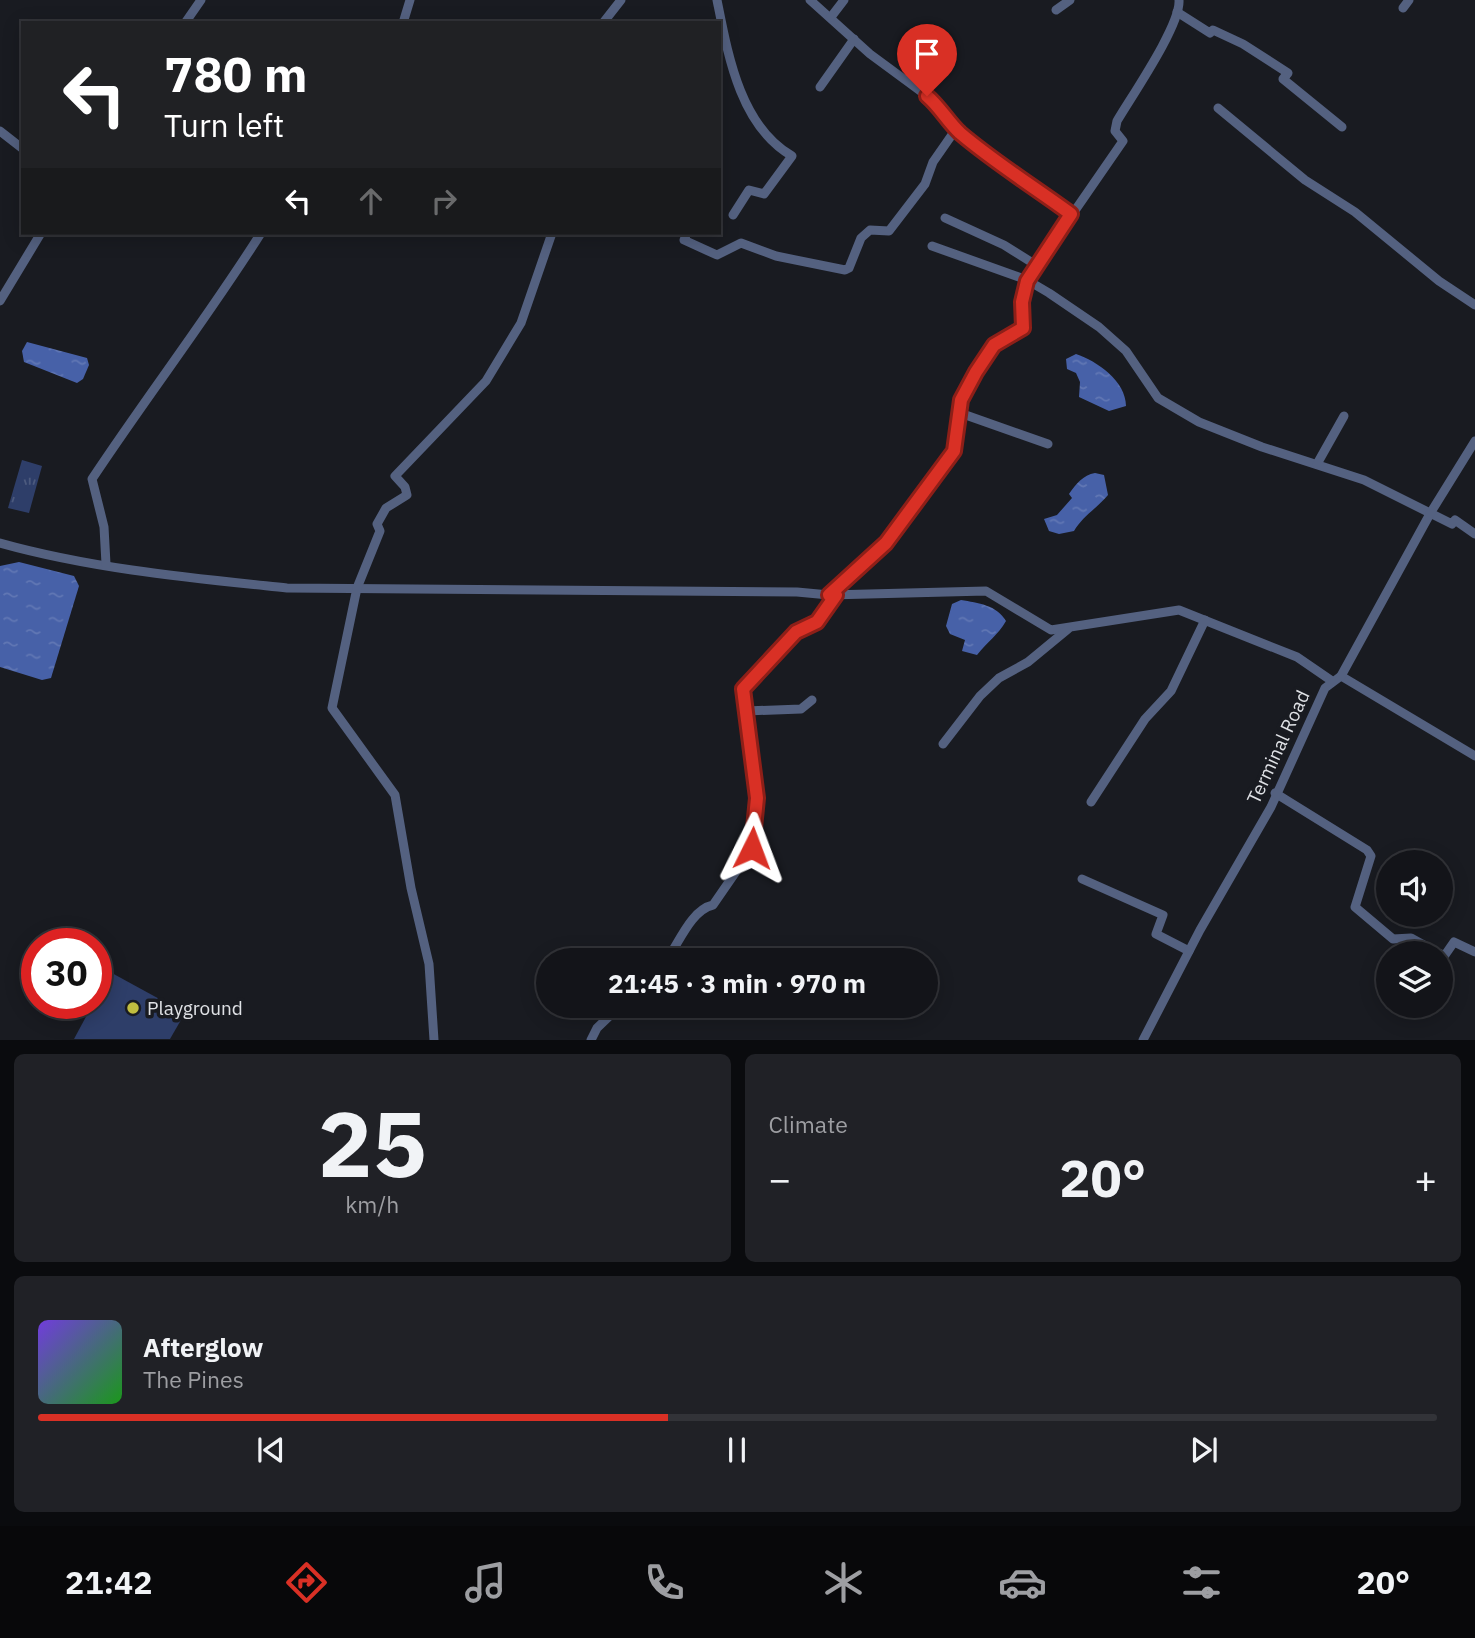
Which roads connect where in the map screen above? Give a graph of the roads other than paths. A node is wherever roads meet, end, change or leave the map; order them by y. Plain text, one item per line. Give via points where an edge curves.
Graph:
1 (201, 0) edge
2 (410, 0) edge
3 (621, 0) edge
4 (717, 0) edge
5 (810, 0) edge
6 (844, 0) edge
7 (1070, 0) edge
8 (1178, 0) edge
9 (1056, 10) dead end
10 (1177, 12) junction
11 (831, 17) junction
12 (186, 21) edge
13 (404, 21) edge
14 (605, 21) edge
15 (854, 39) junction
16 (820, 87) dead end
17 (1218, 108) dead end
18 (1342, 127) dead end
19 (956, 129) junction
20 (0, 131) edge
21 (21, 147) edge
22 (1071, 214) junction
23 (733, 215) dead end
24 (945, 218) dead end
25 (40, 235) edge
26 (260, 235) edge
27 (551, 235) edge
28 (686, 235) edge
29 (932, 246) dead end
30 (1039, 267) junction
31 (1027, 281) junction
32 (0, 301) edge
33 (1475, 305) edge
34 (960, 413) junction
35 (1344, 416) dead end
36 (1475, 441) edge
37 (1048, 443) dead end
38 (1317, 464) junction
39 (1431, 512) junction
40 (1475, 534) edge
41 (0, 543) edge
42 (106, 564) junction
43 (357, 587) junction
44 (833, 595) junction
45 (1205, 620) junction
46 (1068, 629) junction
47 (1337, 678) junction
48 (812, 700) dead end
49 (747, 711) junction
50 (943, 744) dead end
51 (1475, 755) edge
52 (1275, 793) junction
53 (1091, 802) dead end
54 (1082, 879) dead end
55 (1416, 941) edge
56 (1453, 944) edge
57 (674, 948) edge
58 (1189, 951) junction
59 (1475, 952) edge
60 (607, 1018) edge
61 (434, 1040) edge
62 (591, 1040) edge
63 (1143, 1040) edge

1 - 12 street
2 - 13 street
3 - 14 street
4 - 23 street via 729,61 753,114 772,144 792,156 764,194 750,190
5 - 11 street
6 - 11 street
7 - 9 street
8 - 10 street
10 - 18 street via 1210,33 1213,30 1243,44 1287,73 1283,79
10 - 22 street via 1117,121 1115,131 1124,141
11 - 15 street
15 - 16 street
15 - 19 street via 936,104
17 - 33 street via 1305,180 1355,212
19 - 22 street
19 - 28 street via 905,212 889,231 870,230 861,238 845,270 776,256 741,243 718,255 684,240
20 - 21 street
22 - 30 street
24 - 30 street
25 - 32 street
26 - 42 street via 92,479 104,527
27 - 43 street via 521,323 486,381 395,476 407,495 386,508 377,524 380,530
29 - 31 street
30 - 31 street
31 - 34 street via 1023,328 994,345 961,400
31 - 38 street via 1117,341 1158,398 1199,422
34 - 37 street
34 - 44 street via 954,451 886,543
35 - 38 street
36 - 39 street, Terminal Road
38 - 39 street
39 - 40 street via 1452,524 1455,520
39 - 47 street, Terminal Road
41 - 42 street
42 - 43 street via 287,588
43 - 44 street
43 - 61 street via 332,708 396,795 429,964
44 - 46 street via 986,591 1051,630
44 - 49 street via 817,622 796,632 743,689
45 - 46 street via 1179,610
45 - 47 street
45 - 53 street via 1171,691 1145,719
46 - 50 street via 1028,663 999,678
47 - 51 street
47 - 52 street, Terminal Road via 1325,688
48 - 49 street via 801,709
49 - 57 street via 757,798 752,848 713,905 705,907
52 - 55 street via 1367,850 1371,856 1355,907 1393,939
52 - 58 street, Terminal Road
54 - 58 street via 1163,915 1156,934
56 - 59 street
58 - 63 street, Terminal Road
60 - 62 street

